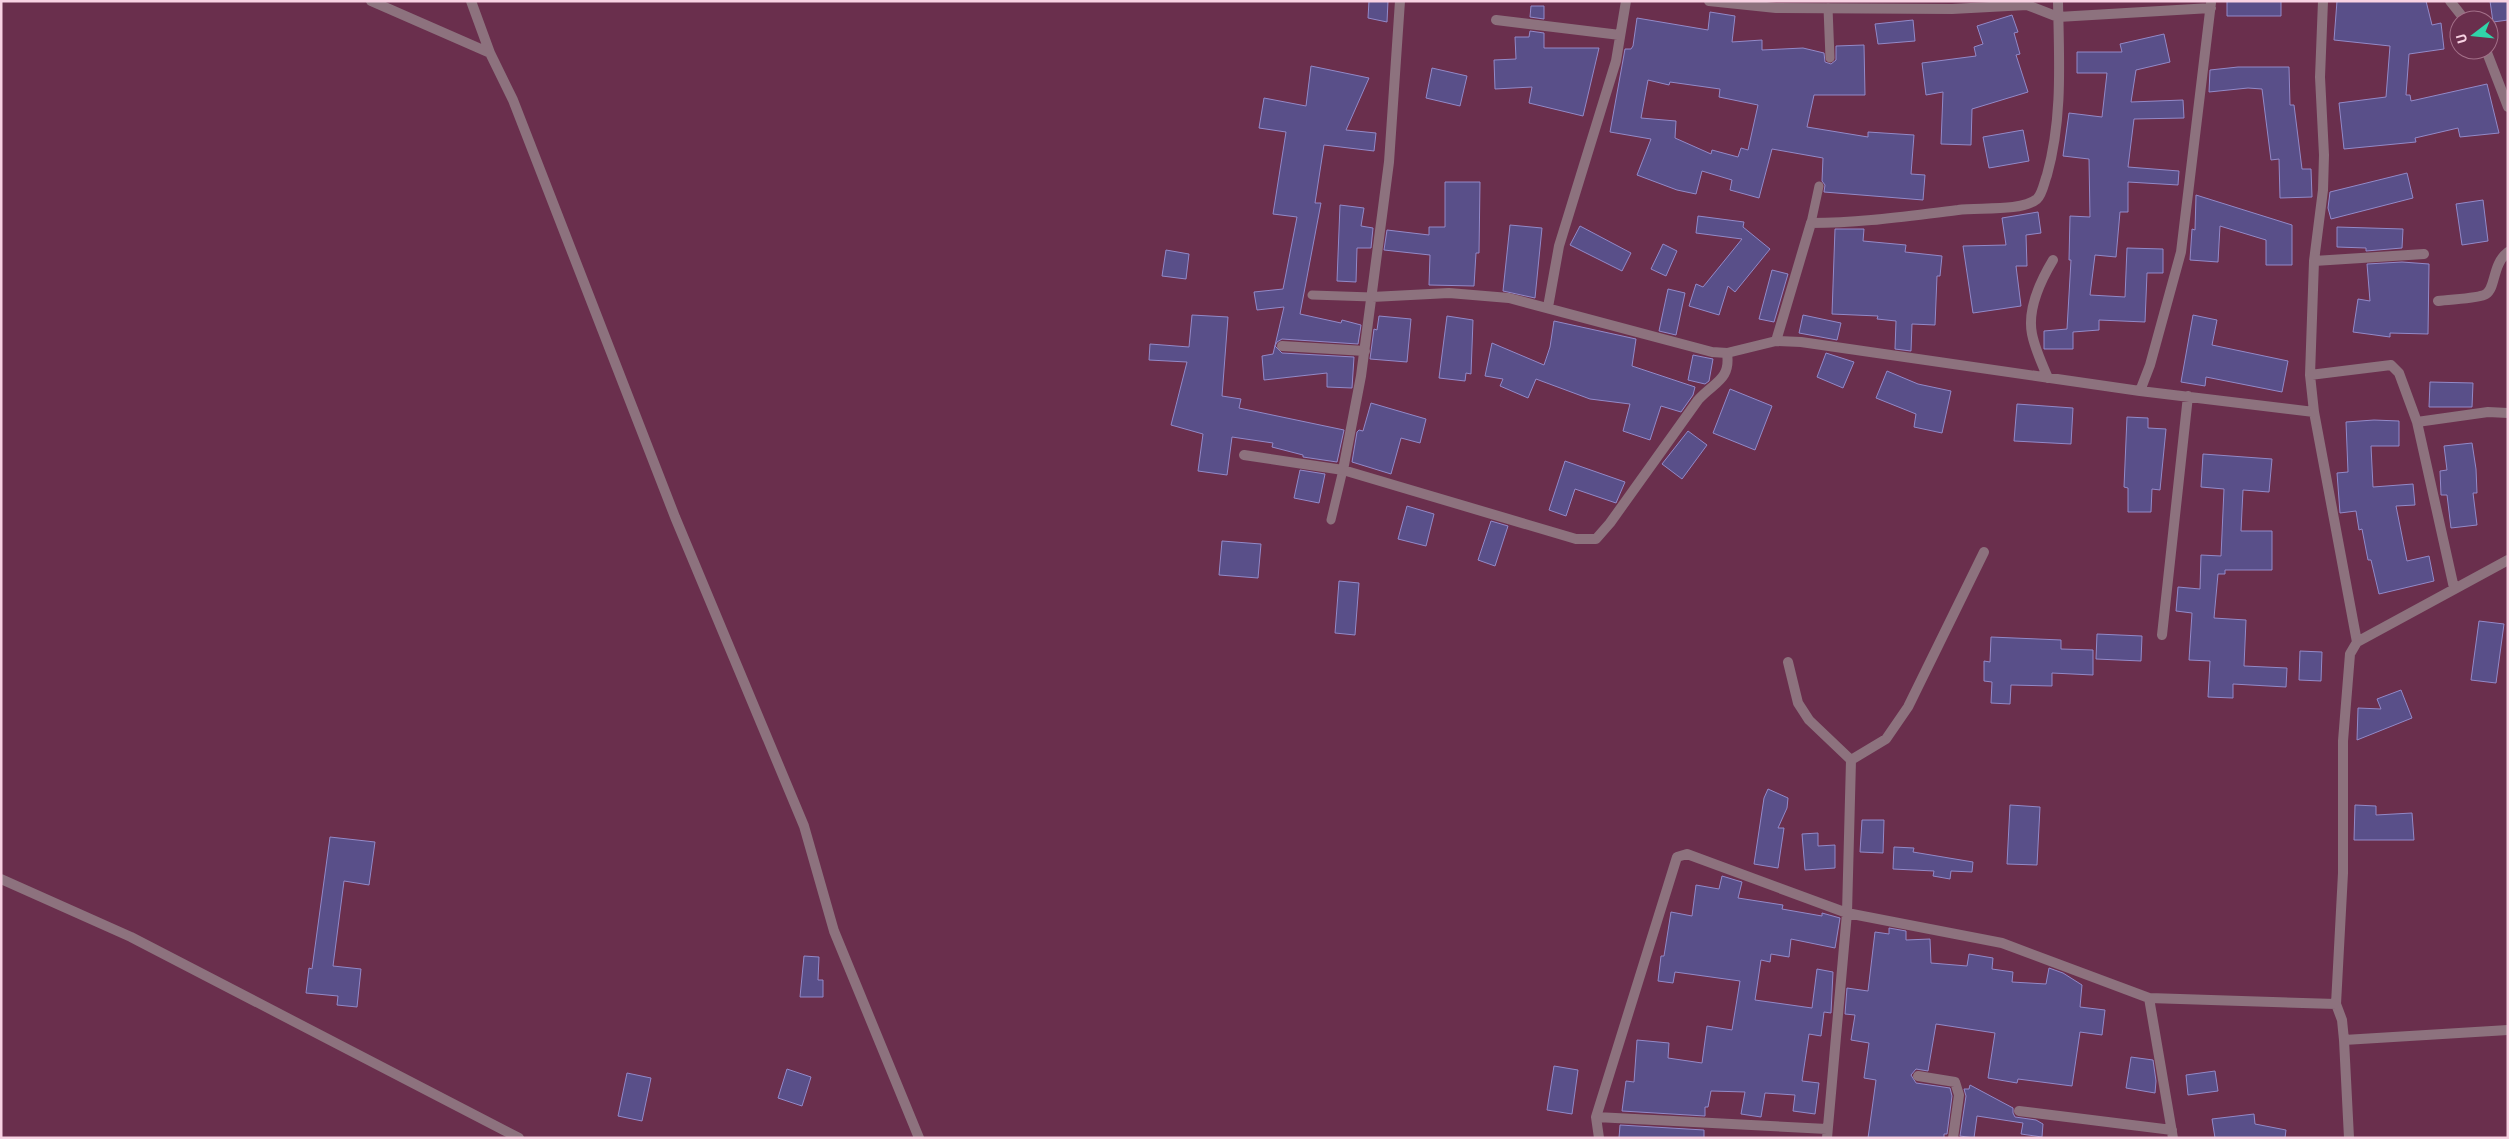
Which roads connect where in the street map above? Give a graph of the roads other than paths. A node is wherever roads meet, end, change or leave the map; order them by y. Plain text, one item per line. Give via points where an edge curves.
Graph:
1 (371, 1) edge
2 (471, 1) edge
3 (1400, 1) edge
4 (1626, 1) edge
5 (1709, 1) edge
6 (2058, 1) edge
7 (2323, 1) edge
8 (1920, 5) edge
9 (2211, 5) edge
10 (1828, 8) junction
11 (2058, 17) junction
12 (1496, 20) dead end
13 (1620, 35) junction
14 (490, 53) junction
15 (1830, 58) dead end
16 (2490, 60) edge
17 (2508, 107) edge
18 (1819, 186) dead end
19 (1811, 223) junction
20 (2508, 252) edge
21 (2424, 254) dead end
22 (2053, 260) dead end
23 (2314, 260) junction
24 (1312, 295) dead end
25 (1372, 297) junction
26 (2438, 301) dead end
27 (1548, 307) junction
28 (1776, 341) junction
29 (1282, 346) dead end
30 (1365, 351) junction
31 (1727, 353) junction
32 (2310, 375) junction
33 (2048, 378) junction
34 (2140, 391) junction
35 (2188, 396) junction
36 (2314, 412) junction
37 (2508, 413) edge
38 (2417, 422) junction
39 (1244, 455) dead end
40 (1342, 470) junction
41 (1331, 520) dead end
42 (1984, 552) dead end
43 (2508, 560) edge
44 (2454, 588) junction
45 (2162, 635) dead end
46 (2357, 642) junction
47 (1788, 662) dead end
48 (1851, 760) junction
49 (1, 879) edge
50 (1847, 913) junction
51 (2149, 998) junction
52 (2336, 1004) junction
53 (2508, 1030) edge
54 (2344, 1040) junction
55 (1918, 1076) dead end
56 (2019, 1111) dead end
57 (1596, 1117) junction
58 (1827, 1133) edge
59 (2173, 1134) edge
60 (519, 1138) edge
61 (919, 1138) edge
62 (1599, 1138) edge
63 (1953, 1138) edge
64 (2349, 1138) edge

1 - 14 street
2 - 14 street
3 - 25 street via 1389,162
4 - 13 street
5 - 10 street via 1776,8
6 - 11 street
7 - 23 street via 2320,77 2324,172
8 - 10 street
8 - 11 street via 2027,5
9 - 11 street
9 - 34 street via 2182,252
10 - 15 lane
11 - 19 street via 2060,98 2053,153 2037,199 2015,206 1894,220
12 - 13 street
13 - 27 street via 1609,85 1559,246
14 - 61 street via 512,100 675,517 804,826 834,931
16 - 17 street
18 - 19 lane
19 - 28 street
20 - 26 street via 2502,256 2494,272 2492,289 2486,294
21 - 23 street
22 - 33 street via 2041,280 2032,316 2032,332
23 - 32 street
24 - 25 lane
25 - 27 street via 1488,295
25 - 30 street
27 - 31 street via 1692,348
28 - 31 street
28 - 33 street via 1854,348
29 - 30 street
30 - 40 street
31 - 40 street via 1728,364 1723,378 1698,400 1596,539 1576,539
32 - 36 street
32 - 38 street via 2391,365 2399,374
33 - 34 street
34 - 35 street
35 - 36 street
35 - 45 street
36 - 46 street
37 - 38 street via 2488,412
38 - 44 street
39 - 40 street
40 - 41 lane
42 - 48 street via 1908,707 1886,739
43 - 44 street
44 - 46 street
46 - 52 street via 2350,654 2347,670 2343,741 2343,873
47 - 48 street via 1798,703 1809,720
48 - 50 street
49 - 60 street via 131,937
50 - 51 street via 2002,944
50 - 57 street via 1687,854 1677,857
50 - 58 street
51 - 52 street
51 - 59 street
52 - 54 street
53 - 54 street
54 - 64 street
55 - 63 street via 1955,1082 1959,1095
56 - 59 street
57 - 58 street
57 - 62 street

